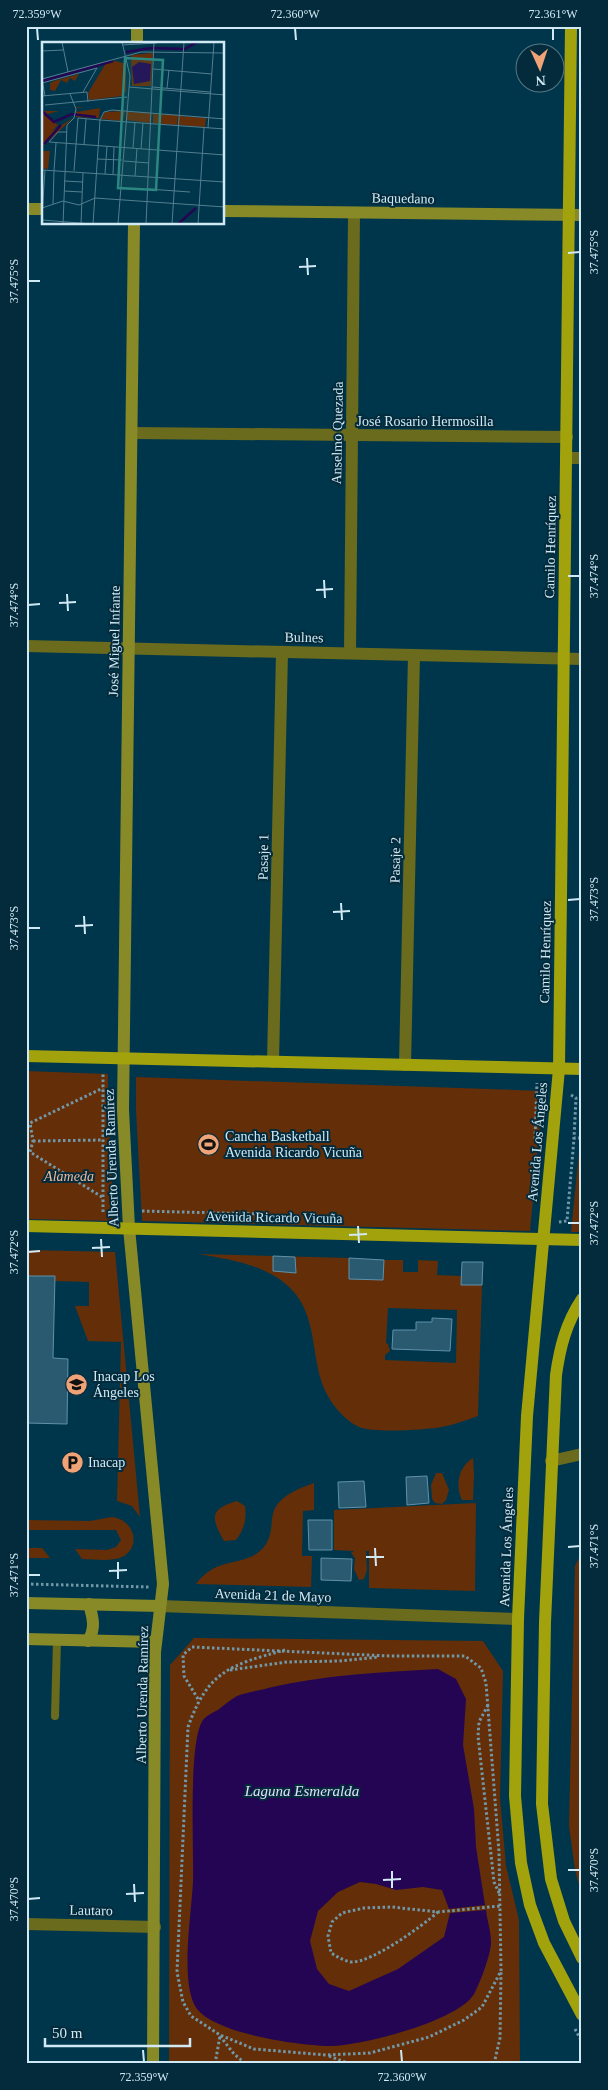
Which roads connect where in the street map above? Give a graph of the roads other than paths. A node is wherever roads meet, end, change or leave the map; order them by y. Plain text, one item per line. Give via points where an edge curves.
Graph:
1 (137, 26) edge
2 (571, 26) edge
3 (137, 42) edge
4 (26, 209) edge
5 (42, 209) edge
6 (225, 211) edge
7 (354, 213) junction
8 (575, 215) edge
9 (134, 225) edge
10 (133, 433) junction
11 (352, 435) junction
12 (567, 437) junction
13 (566, 458) junction
14 (582, 458) edge
15 (26, 646) edge
16 (128, 649) junction
17 (282, 652) junction
18 (350, 653) junction
19 (414, 655) junction
20 (564, 659) junction
21 (582, 659) edge
22 (26, 1056) edge
23 (123, 1058) junction
24 (273, 1062) junction
25 (405, 1065) junction
26 (559, 1069) junction
27 (582, 1069) edge
28 (26, 1226) edge
29 (129, 1228) junction
30 (542, 1238) junction
31 (582, 1240) edge
32 (582, 1299) edge
33 (582, 1454) edge
34 (551, 1461) junction
35 (26, 1603) edge
36 (89, 1604) junction
37 (160, 1606) junction
38 (518, 1619) junction
39 (26, 1639) edge
40 (57, 1640) junction
41 (88, 1641) junction
42 (156, 1642) junction
43 (55, 1716) dead end
44 (26, 1924) edge
45 (155, 1927) junction
46 (582, 1958) edge
47 (582, 2015) edge
48 (153, 2064) edge

1 - 3 street
2 - 8 main road, Camilo Henríquez
4 - 5 street
6 - 7 street, Baquedano
7 - 8 street, Baquedano
7 - 11 street, Anselmo Quezada
8 - 12 main road, Camilo Henríquez
9 - 10 street, José Miguel Infante
10 - 11 street, José Rosario Hermosilla
10 - 16 street, José Miguel Infante
11 - 12 street, José Rosario Hermosilla
11 - 18 street, Anselmo Quezada
12 - 13 main road, Camilo Henríquez
13 - 14 street
13 - 20 main road, Camilo Henríquez
15 - 16 street, Bulnes
16 - 17 street, Bulnes
16 - 23 street, José Miguel Infante
17 - 18 street, Bulnes
17 - 24 street, Pasaje 1
18 - 19 street, Bulnes
19 - 20 street, Bulnes
19 - 25 street, Pasaje 2
20 - 21 street, Bulnes
20 - 26 main road, Camilo Henríquez
22 - 23 main road
23 - 24 main road
23 - 29 street, Alberto Urenda Ramírez
24 - 25 main road
25 - 26 main road
26 - 27 main road
26 - 30 main road, Avenida Los Ángeles
28 - 29 main road, Avenida Ricardo Vicuña
29 - 30 main road, Avenida Ricardo Vicuña
29 - 37 street, Alberto Urenda Ramírez via 162,1588
30 - 31 main road, Avenida Ricardo Vicuña
30 - 38 main road, Avenida Los Ángeles via 527,1416
32 - 34 main road via 561,1342
33 - 34 street
34 - 46 main road via 542,1804 551,1879 564,1921
35 - 36 street, Avenida 21 de Mayo
36 - 37 street, Avenida 21 de Mayo
36 - 41 street via 94,1625
37 - 38 street, Avenida 21 de Mayo
37 - 42 street, Alberto Urenda Ramírez
38 - 47 main road, Avenida Los Ángeles via 515,1796 521,1863 530,1905 544,1943
39 - 40 street
40 - 41 street
40 - 43 lane
41 - 42 street
42 - 45 street, Alberto Urenda Ramírez
44 - 45 street, Lautaro
45 - 48 street, Alberto Urenda Ramírez

